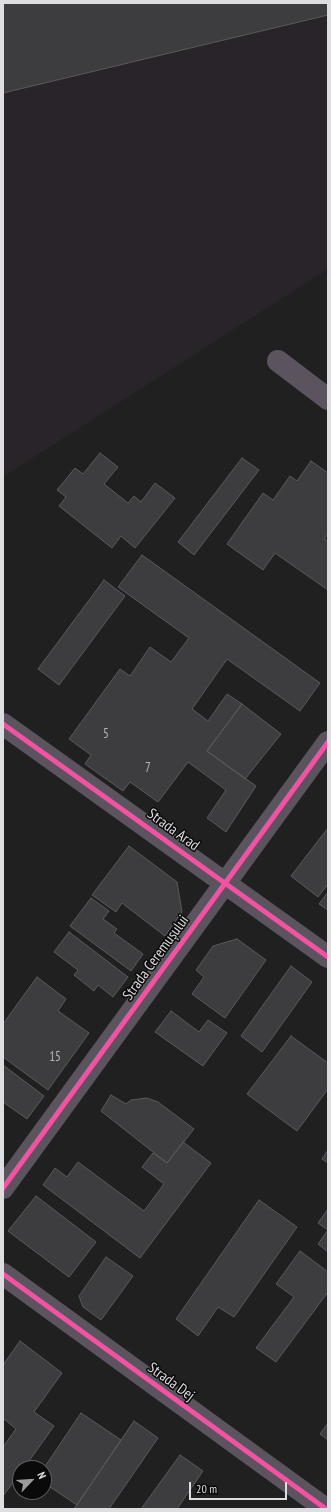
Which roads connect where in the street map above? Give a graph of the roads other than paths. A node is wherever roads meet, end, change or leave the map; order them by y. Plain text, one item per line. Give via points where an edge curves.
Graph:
1 (278, 361) dead end
2 (328, 399) edge
3 (3, 724) edge
4 (328, 742) edge
5 (225, 883) junction
6 (328, 957) edge
7 (3, 1188) edge
8 (3, 1274) edge
9 (326, 1509) edge

1 - 2 street
3 - 5 street, Strada Arad
4 - 5 street, Strada Ceremușului
5 - 6 street, Strada Arad
5 - 7 street, Strada Ceremușului
8 - 9 street, Strada Dej

